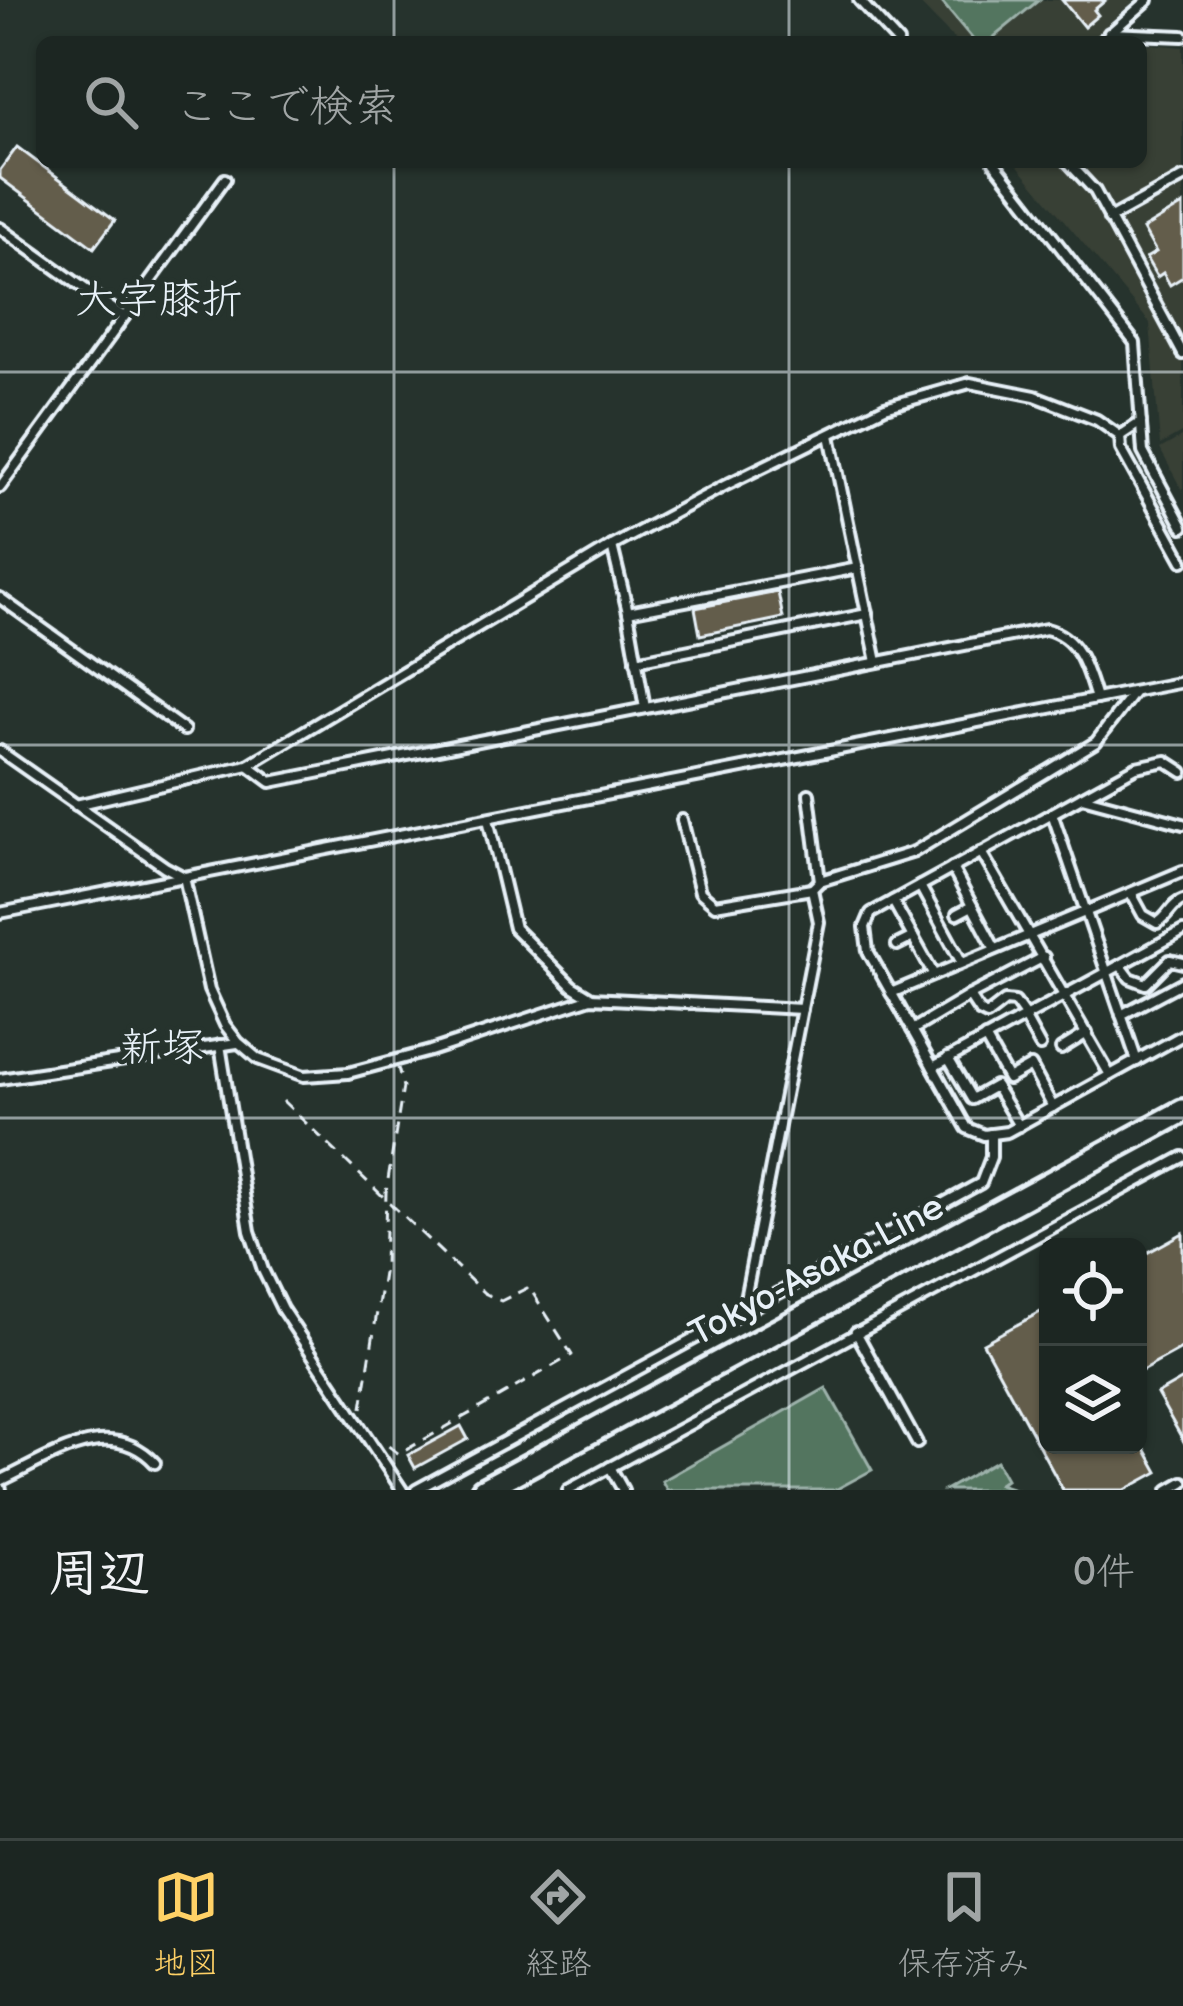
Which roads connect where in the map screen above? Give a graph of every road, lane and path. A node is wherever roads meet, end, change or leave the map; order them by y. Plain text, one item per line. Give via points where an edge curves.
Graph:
1 (859, 0) edge
2 (1148, 0) edge
3 (1109, 33) junction
4 (892, 36) edge
5 (1106, 36) edge
6 (1183, 36) edge
7 (999, 168) edge
8 (1074, 168) edge
9 (1183, 178) edge
10 (224, 179) dead end
11 (1109, 219) junction
12 (0, 228) edge
13 (124, 317) junction
14 (1183, 354) edge
15 (1141, 422) junction
16 (830, 435) junction
17 (1120, 436) junction
18 (0, 487) edge
19 (1183, 527) edge
20 (612, 546) junction
21 (1183, 561) edge
22 (858, 568) junction
23 (0, 598) edge
24 (628, 611) junction
25 (867, 614) junction
26 (636, 662) junction
27 (877, 662) junction
28 (1183, 682) edge
29 (1133, 692) junction
30 (1096, 699) junction
31 (645, 708) junction
32 (184, 730) dead end
33 (0, 751) edge
34 (248, 765) junction
35 (1183, 772) edge
36 (809, 794) dead end
37 (1081, 797) junction
38 (76, 805) junction
39 (1052, 813) junction
40 (488, 819) junction
41 (682, 820) dead end
42 (1183, 824) edge
43 (981, 852) junction
44 (952, 868) junction
45 (1183, 871) edge
46 (184, 877) junction
47 (820, 881) junction
48 (920, 886) junction
49 (812, 890) junction
50 (1131, 893) junction
51 (1183, 900) edge
52 (893, 901) junction
53 (972, 905) junction
54 (1085, 912) junction
55 (0, 913) edge
56 (957, 914) dead end
57 (940, 923) junction
58 (926, 930) dead end
59 (1183, 931) edge
60 (1031, 934) junction
61 (913, 937) junction
62 (897, 945) dead end
63 (995, 949) junction
64 (1044, 958) junction
65 (962, 963) junction
66 (1183, 963) edge
67 (1120, 966) junction
68 (1107, 974) junction
69 (934, 975) junction
70 (1183, 982) edge
71 (891, 993) junction
72 (1065, 995) junction
73 (969, 996) junction
74 (591, 998) junction
75 (802, 1009) junction
76 (1121, 1015) junction
77 (1025, 1017) junction
78 (912, 1030) junction
79 (1087, 1034) junction
80 (1183, 1035) edge
81 (985, 1038) junction
82 (238, 1042) junction
83 (220, 1045) junction
84 (1040, 1046) dead end
85 (1060, 1048) dead end
86 (948, 1058) junction
87 (396, 1060) junction
88 (1137, 1060) junction
89 (933, 1066) junction
90 (1110, 1076) junction
91 (0, 1078) edge
92 (283, 1101) dead end
93 (1053, 1107) junction
94 (1183, 1111) edge
95 (1019, 1126) junction
96 (991, 1135) junction
97 (1183, 1157) edge
98 (386, 1200) junction
99 (742, 1314) junction
100 (856, 1333) junction
101 (359, 1424) junction
102 (917, 1443) dead end
103 (155, 1463) dead end
104 (610, 1467) junction
105 (1183, 1482) edge
106 (0, 1486) edge
107 (402, 1490) edge
108 (416, 1490) edge
109 (483, 1490) edge
110 (568, 1490) edge
111 (623, 1490) edge
112 (1169, 1490) edge

1 - 4 lane
2 - 3 lane
3 - 5 lane
3 - 6 lane
7 - 15 lane via 1135,343
8 - 11 lane
9 - 11 lane
10 - 13 lane
11 - 14 lane
12 - 13 lane
13 - 18 lane
15 - 17 lane
15 - 19 lane via 1143,452
16 - 17 lane via 885,407 970,383 1035,396
16 - 20 lane
16 - 22 lane
17 - 21 lane
20 - 24 lane
20 - 34 lane
22 - 24 lane
22 - 25 lane
23 - 32 lane
24 - 26 lane
25 - 26 lane
25 - 27 lane
26 - 31 lane
27 - 30 lane via 1046,629 1085,661
27 - 31 lane
28 - 29 lane
29 - 30 lane
29 - 47 lane via 1096,742 1016,791 914,851
30 - 40 lane
31 - 34 lane via 271,782
33 - 38 lane
34 - 38 lane
35 - 37 lane via 1166,760 1136,767
36 - 47 lane
37 - 39 lane
37 - 42 lane
38 - 46 lane
39 - 43 lane
39 - 54 lane
40 - 46 lane
40 - 74 lane via 514,928
41 - 49 lane via 700,892 715,905
43 - 44 lane
43 - 60 lane
44 - 48 lane
44 - 53 lane
45 - 50 lane
46 - 55 lane
46 - 82 lane via 209,990
47 - 49 lane
48 - 52 lane
48 - 57 lane
49 - 75 lane via 819,922
50 - 51 lane via 1156,923
50 - 54 lane
52 - 61 lane
52 - 71 lane via 871,913 865,927 868,951
53 - 56 lane
53 - 63 lane
54 - 60 lane
54 - 68 lane
57 - 58 lane
57 - 65 lane
59 - 67 lane
60 - 63 lane
60 - 64 lane
61 - 62 lane
61 - 69 lane
63 - 65 lane
64 - 72 lane
64 - 73 lane
65 - 69 lane
66 - 67 lane via 1170,961 1146,984
67 - 68 lane
68 - 72 lane
68 - 76 lane
69 - 71 lane
70 - 76 lane
71 - 78 lane
72 - 77 lane
72 - 79 lane
73 - 77 lane via 987,1015 1005,1000
73 - 78 lane
74 - 75 lane
74 - 87 lane
75 - 99 lane
76 - 88 lane
77 - 81 lane
77 - 84 lane
78 - 89 lane
79 - 85 lane
79 - 90 lane
80 - 88 lane
81 - 86 lane
81 - 93 lane via 1007,1079 1031,1066
82 - 83 lane
82 - 87 lane via 304,1076
83 - 91 lane
83 - 101 lane via 263,1270
86 - 89 lane
86 - 95 lane via 972,1099 995,1086
87 - 98 path via 403,1087
88 - 90 lane
89 - 96 lane via 968,1128
90 - 93 lane
92 - 98 path
93 - 95 lane
94 - 109 main road, Tokyo-Asaka Line
95 - 96 lane
96 - 99 lane via 981,1183
97 - 100 lane
98 - 101 path via 384,1267
98 - 101 path via 484,1293 502,1301 530,1287 572,1355 399,1454
99 - 108 lane
100 - 102 lane
100 - 104 lane
101 - 107 lane
103 - 106 lane via 126,1442 98,1440
104 - 110 lane
104 - 111 lane
105 - 112 lane

